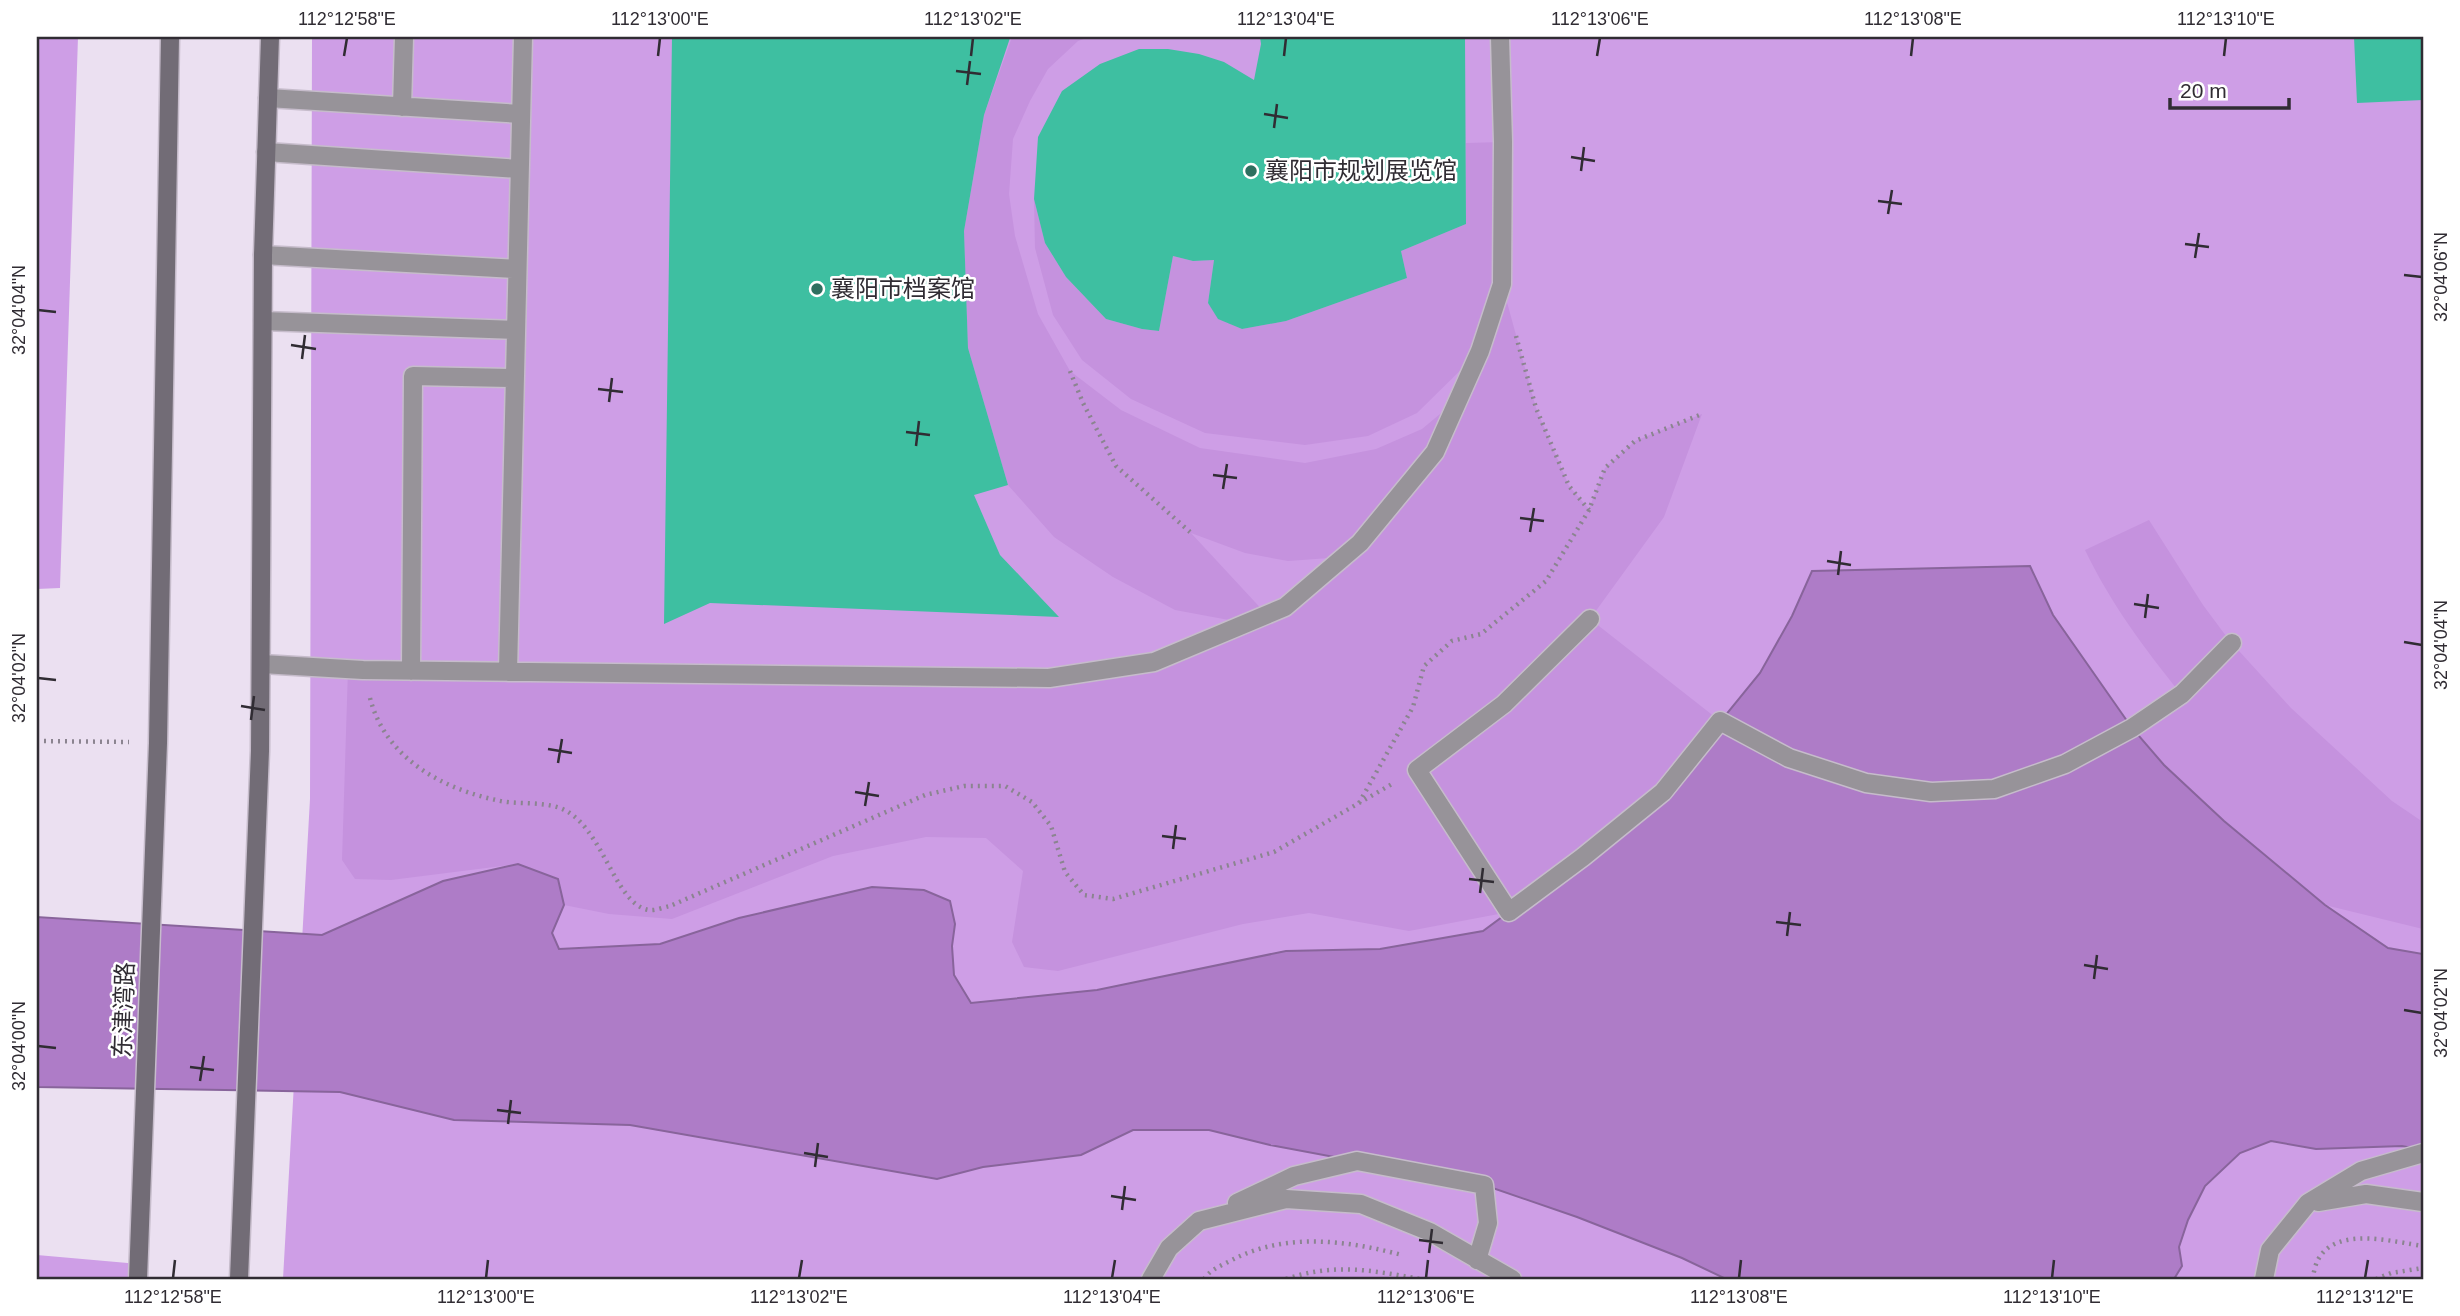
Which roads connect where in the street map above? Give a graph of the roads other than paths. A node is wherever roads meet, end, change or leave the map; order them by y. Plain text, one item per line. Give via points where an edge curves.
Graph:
1 (170, 37) edge
2 (270, 37) edge
3 (404, 37) edge
4 (523, 37) edge
5 (1500, 37) edge
6 (268, 98) junction
7 (402, 107) junction
8 (521, 114) junction
9 (266, 152) junction
10 (520, 169) junction
11 (263, 255) junction
12 (517, 269) junction
13 (262, 321) junction
14 (515, 330) junction
15 (514, 378) junction
16 (1590, 619) dead end
17 (2232, 643) dead end
18 (262, 664) junction
19 (411, 671) junction
20 (508, 672) junction
21 (2423, 1153) edge
22 (2423, 1202) edge
23 (2308, 1203) junction
24 (1199, 1221) junction
25 (1478, 1260) junction
26 (138, 1279) edge
27 (239, 1279) edge
28 (1151, 1279) edge
29 (1512, 1279) edge
30 (2264, 1279) edge

1 - 26 main road, 东津湾路 via 158,743
2 - 6 main road
3 - 7 street
4 - 8 street
5 - 20 street via 1502,284 1480,351 1435,452 1360,543 1284,607 1154,662 1049,678
6 - 7 street
6 - 9 main road
7 - 8 street
8 - 10 street
9 - 10 street
9 - 11 main road
10 - 12 street
11 - 12 street
11 - 13 main road
12 - 14 street
13 - 14 street
13 - 18 main road
14 - 15 street
15 - 19 street via 413,376
15 - 20 street
16 - 17 street via 1504,704 1417,770 1509,912 1663,792 1720,721 1789,758 1866,783 1931,792 1994,789 2065,764 2132,728 2182,694
18 - 19 street
18 - 27 main road
19 - 20 street
21 - 23 street via 2361,1171
22 - 23 street via 2366,1194
23 - 30 street via 2270,1250
24 - 25 street via 1286,1199 1361,1204 1430,1232
24 - 25 street via 1294,1176 1357,1161 1484,1185 1488,1223
24 - 28 street via 1169,1248
25 - 29 street

